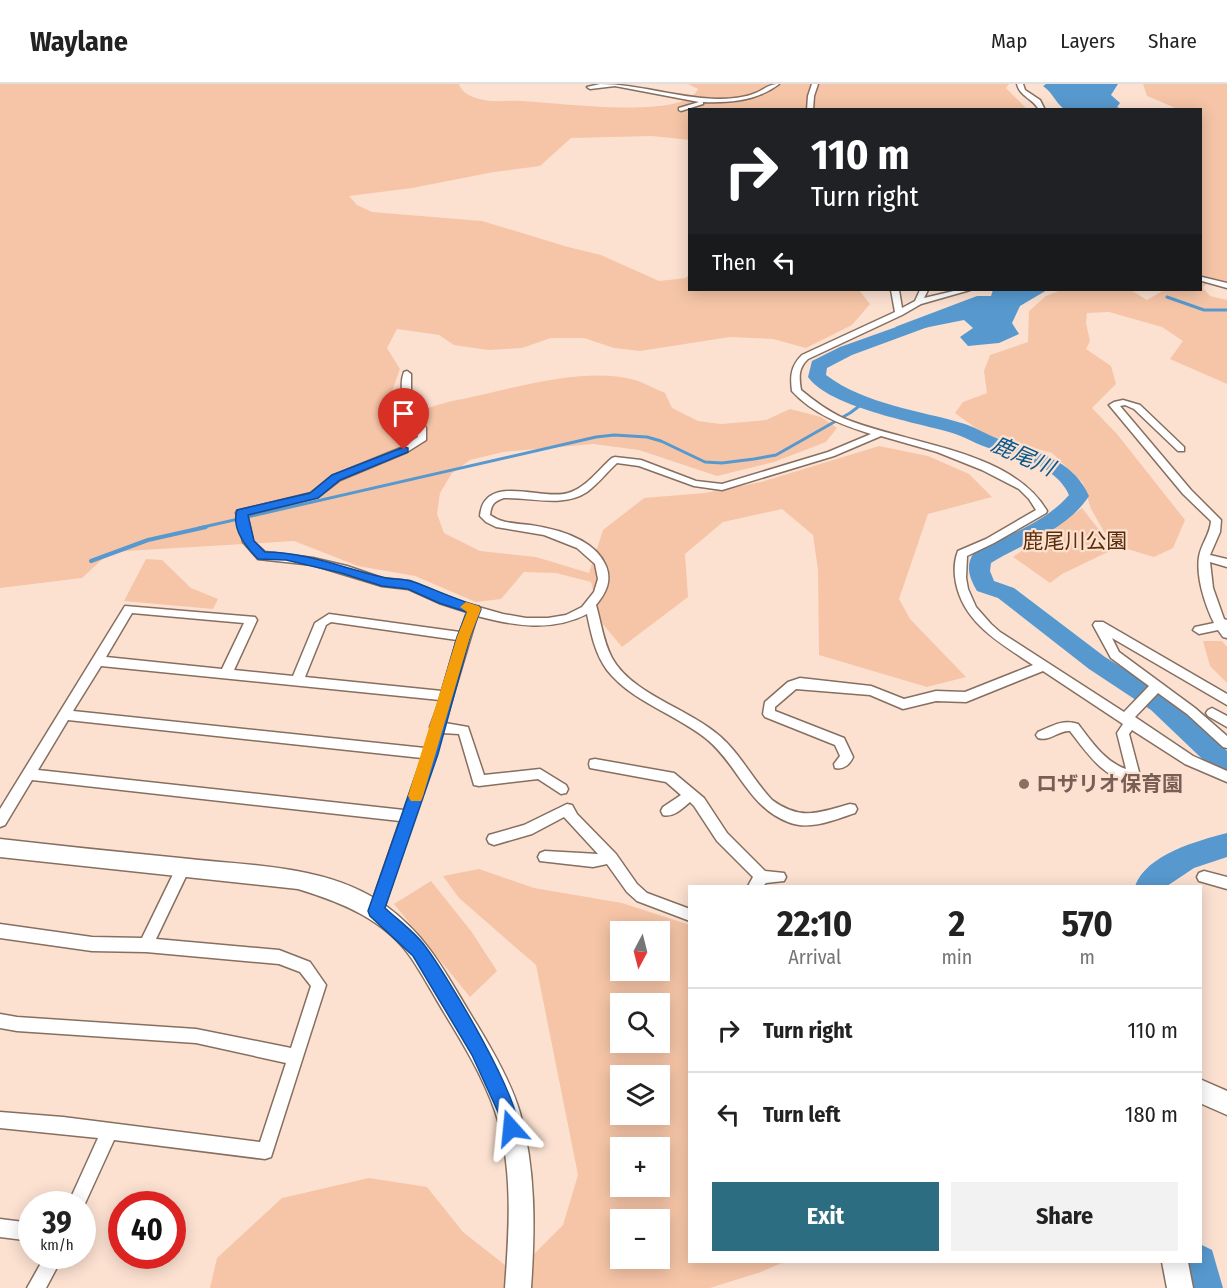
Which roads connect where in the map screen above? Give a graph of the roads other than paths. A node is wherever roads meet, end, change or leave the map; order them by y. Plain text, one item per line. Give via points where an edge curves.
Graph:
1 (615, 84) edge
2 (776, 84) edge
3 (815, 84) edge
4 (1020, 84) edge
5 (590, 87) dead end
6 (731, 99) junction
7 (810, 108) edge
8 (1041, 108) edge
9 (681, 109) dead end
10 (1202, 279) edge
11 (1227, 286) edge
12 (895, 291) edge
13 (924, 291) edge
14 (962, 291) edge
15 (918, 302) junction
16 (899, 313) junction
17 (407, 374) dead end
18 (878, 434) junction
19 (1181, 449) dead end
20 (1204, 557) junction
21 (1227, 563) edge
22 (591, 605) junction
23 (474, 609) junction
24 (1225, 628) edge
25 (1199, 630) dead end
26 (464, 637) junction
27 (98, 661) junction
28 (1043, 666) junction
29 (226, 674) junction
30 (297, 681) junction
31 (1156, 687) junction
32 (446, 696) junction
33 (1227, 700) edge
34 (1212, 713) dead end
35 (65, 715) junction
36 (1129, 719) junction
37 (1227, 722) edge
38 (436, 727) junction
39 (1042, 735) dead end
40 (1227, 743) edge
41 (430, 754) junction
42 (595, 764) dead end
43 (840, 764) dead end
44 (29, 774) junction
45 (1223, 776) edge
46 (561, 789) dead end
47 (691, 795) junction
48 (850, 809) dead end
49 (668, 810) dead end
50 (409, 816) junction
51 (0, 821) edge
52 (494, 839) dead end
53 (0, 848) edge
54 (545, 856) dead end
55 (610, 857) junction
56 (183, 868) junction
57 (1204, 876) dead end
58 (779, 877) dead end
59 (758, 882) edge
60 (1227, 883) edge
61 (376, 911) junction
62 (688, 914) edge
63 (0, 931) edge
64 (146, 945) junction
65 (0, 1021) edge
66 (296, 1057) junction
67 (1202, 1092) edge
68 (1227, 1103) edge
69 (0, 1120) edge
70 (109, 1131) junction
71 (83, 1191) edge
72 (0, 1228) edge
73 (18, 1230) edge
74 (1175, 1263) edge
75 (47, 1269) edge
76 (36, 1288) edge
77 (518, 1288) edge
78 (1180, 1288) edge

1 - 5 street
1 - 6 street via 681,98
2 - 6 street via 759,94
3 - 7 street
4 - 8 street via 1022,91 1038,101
6 - 9 street
10 - 11 street
12 - 16 street
13 - 15 street
14 - 15 street
15 - 16 street
16 - 18 street via 796,364 797,391 823,412
17 - 23 street via 404,389 422,424 423,438 336,478 314,495 242,513 248,542 262,556 286,556 382,582 410,585
18 - 22 street via 831,454 722,487 688,483 623,459 615,460 587,489 566,497 504,494 486,503 485,516 495,524 541,531 574,542 592,554 602,568 603,579
18 - 28 street via 964,457 1016,482 1035,497 1042,511 962,554 960,574 966,600 986,628
19 - 20 street via 1137,407 1119,402 1114,405 1187,492 1216,520 1217,531
20 - 21 street
20 - 24 street via 1209,590
22 - 23 street via 571,617 540,623 504,619
22 - 48 street via 599,646 611,667 642,694 712,736 729,752 767,804 793,818 811,820
23 - 26 street
24 - 25 street
26 - 30 street via 329,618 321,623
26 - 32 street
27 - 29 street
27 - 29 street via 129,609 251,620
27 - 35 street
28 - 36 street
28 - 43 street via 966,697 936,696 903,704 871,692 792,685 769,705 769,714 840,742 847,757
29 - 30 street
30 - 32 street
31 - 33 street via 1115,655 1099,625
31 - 36 street
31 - 40 street
32 - 38 street
34 - 37 street
35 - 41 street
35 - 44 street
36 - 39 street via 1123,734 1131,775 1116,772 1104,762 1074,727 1065,726
36 - 45 street via 1189,760
38 - 41 street
38 - 46 street via 464,730 479,781 540,774
41 - 50 street
42 - 47 street via 669,777
44 - 50 street
44 - 51 street
47 - 49 street
47 - 59 street
50 - 61 street
52 - 55 street via 527,830 567,809
53 - 56 street
54 - 55 street via 593,861
55 - 62 street via 642,897
56 - 61 street via 298,880 332,890
56 - 64 street
57 - 60 street
58 - 59 street
61 - 77 street via 419,950 479,1049 507,1111 518,1162 522,1232
63 - 64 street via 70,942
64 - 66 street via 279,957 305,968 319,986
65 - 66 street via 196,1035
66 - 70 street via 265,1150
67 - 68 street
69 - 70 street
70 - 71 street
72 - 73 street
74 - 78 street
75 - 76 street

